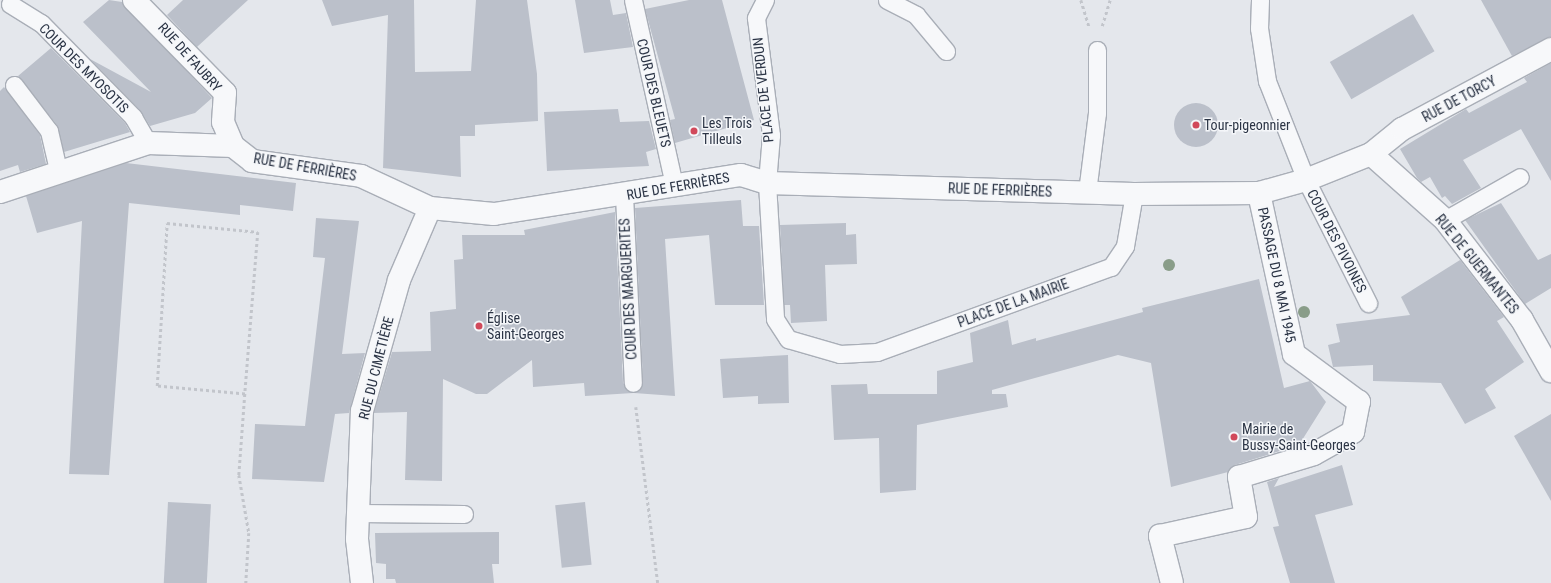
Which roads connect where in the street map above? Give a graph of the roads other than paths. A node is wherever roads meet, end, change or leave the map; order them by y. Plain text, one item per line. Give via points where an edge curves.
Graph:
1 (134, 0) edge
2 (633, 0) edge
3 (765, 0) edge
4 (887, 0) edge
5 (1260, 0) edge
6 (10, 4) dead end
7 (1097, 50) dead end
8 (1551, 50) edge
9 (946, 51) dead end
10 (14, 85) dead end
11 (148, 144) junction
12 (233, 146) junction
13 (1371, 154) junction
14 (59, 174) junction
15 (1520, 177) dead end
16 (1306, 180) junction
17 (767, 183) junction
18 (674, 185) junction
19 (0, 192) edge
20 (1087, 192) junction
21 (1259, 193) junction
22 (1134, 194) junction
23 (624, 195) junction
24 (430, 208) junction
25 (1445, 220) junction
26 (1368, 303) dead end
27 (840, 354) joint
28 (1551, 371) edge
29 (633, 383) road end
30 (358, 513) junction
31 (464, 514) dead end
32 (362, 583) edge
33 (1172, 583) edge

1 - 12 street, RUE DE FAUBRY via 225,93 223,122
2 - 18 lane, COUR DES BLEUETS
3 - 17 lane, PLACE DE VERDUN via 756,18 771,135
4 - 9 lane via 916,15
5 - 16 lane, COUR DES PIVOINES via 1259,28 1267,81
6 - 11 lane, COUR DES MYOSOTIS via 41,23 132,117
7 - 20 lane via 1097,113
8 - 13 street, RUE DE TORCY via 1402,129
10 - 14 lane via 50,131
11 - 12 street
11 - 14 street
12 - 24 street, RUE DE FERRIÈRES via 252,161 361,176
13 - 16 street, RUE DE FERRIÈRES
13 - 25 street, RUE DE GUERMANTES
14 - 19 street
15 - 25 lane
16 - 21 street, RUE DE FERRIÈRES
16 - 26 lane, COUR DES PIVOINES
17 - 18 street, RUE DE FERRIÈRES via 741,175
17 - 20 street, RUE DE FERRIÈRES
17 - 27 lane, PLACE DE VERDUN via 775,320 788,340
18 - 23 street, RUE DE FERRIÈRES
20 - 22 street, RUE DE FERRIÈRES
21 - 22 street, RUE DE FERRIÈRES
21 - 33 street, PASSAGE DU 8 MAI 1945 via 1294,354 1359,402 1353,432 1314,454 1239,477 1246,517 1160,536
22 - 27 lane, PLACE DE LA MAIRIE via 1125,246 1111,267 877,352
23 - 24 street, RUE DE FERRIÈRES via 494,214
23 - 29 lane, COUR DES MARGUERITES
24 - 30 street, RUE DU CIMETIÈRE via 399,280 362,412
25 - 28 street, RUE DE GUERMANTES via 1522,320
30 - 31 lane
30 - 32 street, RUE DU CIMETIÈRE

